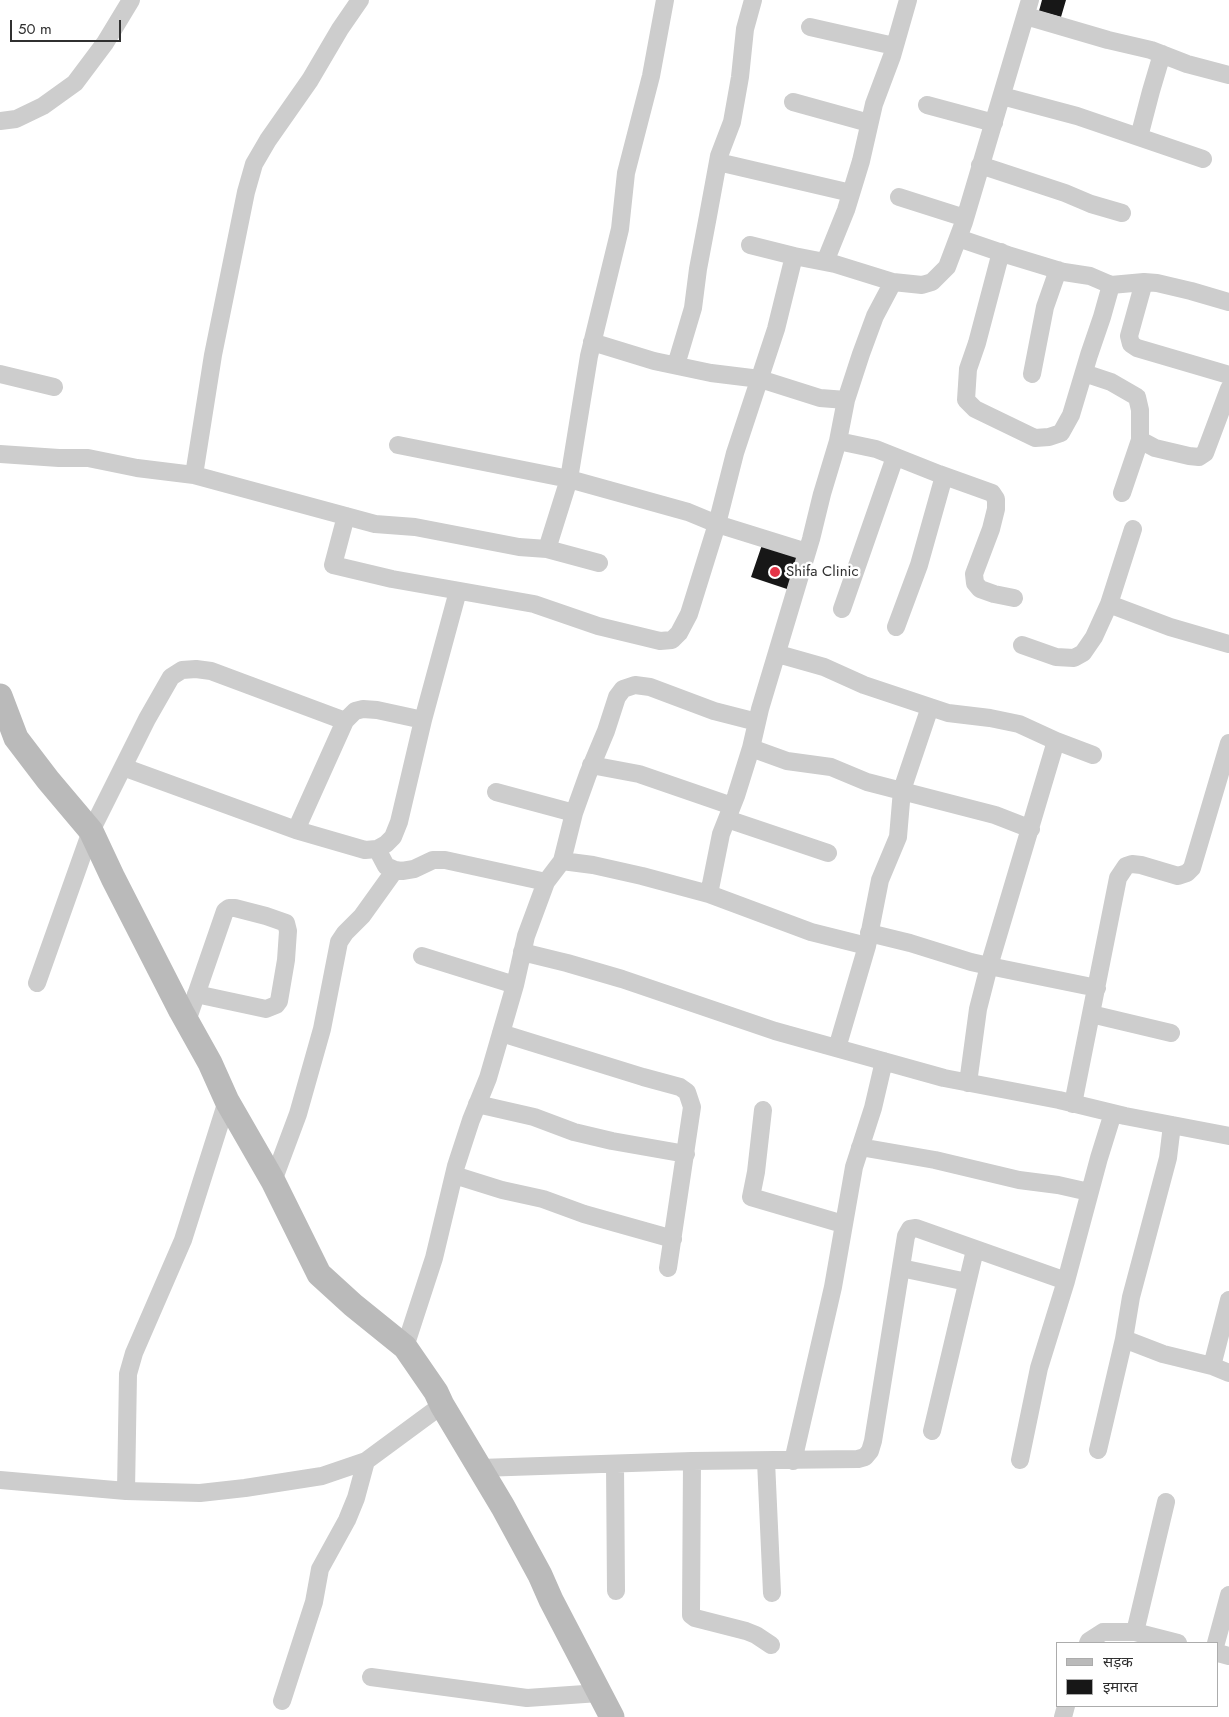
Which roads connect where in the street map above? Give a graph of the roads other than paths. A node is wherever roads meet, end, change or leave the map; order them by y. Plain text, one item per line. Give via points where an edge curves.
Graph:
1 (131, 0) edge
2 (360, 0) edge
3 (665, 0) edge
4 (753, 0) edge
5 (908, 0) edge
6 (1028, 8) edge
7 (810, 26) dead end
8 (894, 46) junction
9 (1162, 54) junction
10 (1229, 75) edge
11 (1002, 96) junction
12 (793, 102) dead end
13 (927, 105) dead end
14 (0, 121) edge
15 (869, 123) junction
16 (994, 123) junction
17 (1139, 137) junction
18 (1203, 159) dead end
19 (718, 162) junction
20 (980, 165) junction
21 (851, 193) junction
22 (899, 197) dead end
23 (1122, 213) dead end
24 (965, 218) junction
25 (958, 238) junction
26 (750, 245) dead end
27 (1001, 252) junction
28 (794, 256) junction
29 (825, 262) junction
30 (1058, 270) junction
31 (892, 282) junction
32 (1144, 282) junction
33 (1111, 285) junction
34 (1229, 302) edge
35 (592, 342) junction
36 (676, 365) junction
37 (1084, 373) junction
38 (0, 374) edge
39 (1032, 374) dead end
40 (1229, 376) edge
41 (760, 379) junction
42 (54, 387) dead end
43 (1229, 389) edge
44 (846, 400) junction
45 (1140, 440) junction
46 (838, 441) junction
47 (398, 445) dead end
48 (0, 454) edge
49 (895, 457) junction
50 (194, 475) junction
51 (944, 476) junction
52 (569, 478) junction
53 (1122, 493) dead end
54 (346, 516) junction
55 (717, 524) junction
56 (1133, 529) dead end
57 (547, 549) junction
58 (807, 552) junction
59 (599, 563) dead end
60 (458, 591) junction
61 (1014, 598) dead end
62 (1109, 604) junction
63 (842, 609) dead end
64 (896, 627) dead end
65 (1229, 644) edge
66 (1022, 645) dead end
67 (778, 654) junction
68 (0, 696) edge
69 (930, 707) junction
70 (423, 720) junction
71 (345, 721) junction
72 (757, 722) junction
73 (1056, 741) junction
74 (1229, 743) edge
75 (751, 748) junction
76 (1093, 755) dead end
77 (591, 765) junction
78 (123, 767) junction
79 (902, 790) junction
80 (496, 792) dead end
81 (574, 813) junction
82 (729, 813) junction
83 (1031, 829) junction
84 (296, 830) junction
85 (91, 831) junction
86 (377, 850) junction
87 (828, 852) dead end
88 (562, 861) junction
89 (395, 870) junction
90 (546, 882) junction
91 (709, 894) junction
92 (868, 939) junction
93 (522, 952) junction
94 (422, 956) dead end
95 (989, 966) junction
96 (37, 983) dead end
97 (515, 985) junction
98 (1097, 988) junction
99 (196, 994) junction
100 (1091, 1014) junction
101 (187, 1021) junction
102 (501, 1033) junction
103 (1171, 1033) dead end
104 (837, 1048) junction
105 (884, 1061) junction
106 (968, 1083) junction
107 (227, 1101) junction
108 (478, 1104) junction
109 (1073, 1104) junction
110 (763, 1110) dead end
111 (1114, 1113) junction
112 (1172, 1124) junction
113 (1229, 1136) edge
114 (860, 1147) junction
115 (686, 1154) junction
116 (454, 1174) junction
117 (272, 1181) junction
118 (1089, 1192) junction
119 (843, 1224) junction
120 (673, 1239) junction
121 (975, 1250) junction
122 (668, 1268) dead end
123 (901, 1268) junction
124 (1066, 1281) junction
125 (967, 1282) junction
126 (1229, 1300) edge
127 (1124, 1339) junction
128 (405, 1347) junction
129 (1212, 1366) junction
130 (1229, 1373) edge
131 (442, 1405) junction
132 (932, 1431) dead end
133 (1098, 1450) dead end
134 (1020, 1460) dead end
135 (366, 1461) junction
136 (692, 1461) junction
137 (766, 1461) junction
138 (793, 1461) junction
139 (615, 1464) junction
140 (480, 1468) junction
141 (0, 1480) edge
142 (126, 1491) junction
143 (1166, 1502) dead end
144 (616, 1591) dead end
145 (772, 1592) dead end
146 (1229, 1595) edge
147 (1135, 1632) junction
148 (1088, 1642) edge
149 (1174, 1642) edge
150 (1216, 1642) edge
151 (771, 1645) dead end
152 (371, 1677) dead end
153 (600, 1693) junction
154 (282, 1701) dead end
155 (612, 1717) edge

1 - 14 street via 75,83 42,106 16,119
2 - 50 street via 254,164 214,346
3 - 35 street via 651,76 626,173 620,229
4 - 19 street via 745,28 732,122
5 - 8 street
6 - 9 street via 1108,40
6 - 11 street
7 - 8 street
8 - 15 street
9 - 10 street
9 - 17 street
11 - 16 street
11 - 17 street
12 - 15 street
13 - 16 street
15 - 21 street
16 - 20 street
17 - 18 street
19 - 21 street
19 - 36 street via 693,308
20 - 23 street
20 - 24 street
21 - 29 street
22 - 24 street
24 - 25 street
25 - 27 street
25 - 31 street via 947,267 932,282 922,285
26 - 28 street
27 - 30 street
27 - 37 street via 968,369 966,400 975,410 1035,438 1049,437 1062,433
28 - 29 street
28 - 41 street
29 - 31 street
30 - 33 street via 1090,276
30 - 39 street via 1045,307
31 - 44 street via 875,316
32 - 33 street
32 - 34 street via 1191,290
32 - 40 street via 1129,336 1131,344
33 - 37 street
35 - 36 street
35 - 52 street
36 - 41 street
37 - 45 street via 1111,382 1136,397 1140,410
38 - 42 street
41 - 44 street via 820,398
41 - 55 street via 735,453
43 - 45 street via 1205,452 1199,457 1156,448
44 - 46 street
45 - 53 street
46 - 49 street via 876,449
46 - 58 street
47 - 52 street
48 - 50 street via 88,458
49 - 51 street
49 - 63 street
50 - 54 street
51 - 61 street via 992,493 996,499 991,529 974,574 975,583 980,589
51 - 64 street via 919,565
52 - 55 street via 688,512
52 - 57 street
54 - 57 street via 375,524 415,527 519,547
54 - 60 street via 333,565
55 - 58 street
55 - 60 street via 689,614 672,640 660,641 598,626 534,604
56 - 62 street
57 - 59 street
58 - 67 street
60 - 70 street
62 - 65 street via 1170,627
62 - 66 street via 1094,637 1083,653 1074,658 1056,657
67 - 69 street via 824,667 864,685
67 - 72 street
68 - 85 street via 16,738
69 - 73 street via 948,713 1019,724
69 - 79 street
70 - 71 street via 363,709 355,711
70 - 86 street via 399,822 393,837
71 - 78 street via 211,671 182,670 172,678 146,719
71 - 84 street
72 - 75 street
72 - 77 street via 635,685 623,689 617,697
73 - 76 street
73 - 83 street
74 - 98 street via 1188,873 1178,876 1132,864 1126,866 1118,878
75 - 79 street via 787,761 831,767 867,782
75 - 82 street
77 - 81 street
77 - 82 street via 639,774
78 - 84 street
78 - 85 street
79 - 83 street via 994,815
79 - 92 street via 898,837 880,880
80 - 81 street
81 - 88 street
82 - 87 street
82 - 91 street via 721,834
83 - 95 street
84 - 86 street via 365,850
85 - 96 street
85 - 101 street
86 - 89 street via 386,866
88 - 90 street
88 - 91 street via 594,865
89 - 90 street via 414,869 433,860 445,860
89 - 117 street via 339,942 322,1029 298,1114
90 - 93 street
91 - 92 street via 811,932
92 - 95 street via 910,943
92 - 104 street
93 - 97 street
93 - 104 street via 622,979 775,1031
94 - 97 street
95 - 98 street
95 - 106 street via 978,1009
97 - 102 street
98 - 100 street
99 - 99 street via 225,911 235,908 286,923 286,960 276,1005 266,1009
99 - 101 street
100 - 103 street
100 - 109 street
101 - 107 street
102 - 108 street
102 - 115 street via 680,1087 690,1097 692,1107
104 - 105 street
105 - 106 street
105 - 114 street via 874,1108
106 - 109 street
107 - 117 street
107 - 142 street via 183,1240 128,1374
108 - 115 street via 534,1117 574,1132
108 - 116 street
109 - 111 street
110 - 119 street via 751,1197
111 - 112 street
111 - 118 street
112 - 113 street
112 - 127 street via 1168,1158 1131,1297
114 - 118 street
114 - 119 street
115 - 120 street
116 - 120 street
116 - 128 street via 434,1258
117 - 128 street via 319,1274
118 - 124 street
119 - 138 street via 829,1305
120 - 122 street
121 - 123 street via 916,1228 910,1229
121 - 124 street
121 - 125 street
123 - 125 street
123 - 138 street via 870,1451 858,1459
124 - 134 street via 1038,1368
125 - 132 street
126 - 129 street
127 - 129 street via 1163,1354
127 - 133 street
128 - 131 street
129 - 130 street
131 - 135 street
131 - 140 street
135 - 142 street via 322,1476 245,1488 200,1493
135 - 154 street via 347,1520 320,1569 314,1602
136 - 137 street
136 - 139 street
136 - 151 street via 691,1615 746,1631
137 - 138 street
137 - 145 street
139 - 140 street
139 - 144 street
140 - 153 street via 540,1575
141 - 142 street
143 - 147 street
146 - 150 street
147 - 148 street via 1103,1632
147 - 149 street
152 - 153 street via 527,1698
153 - 155 street

